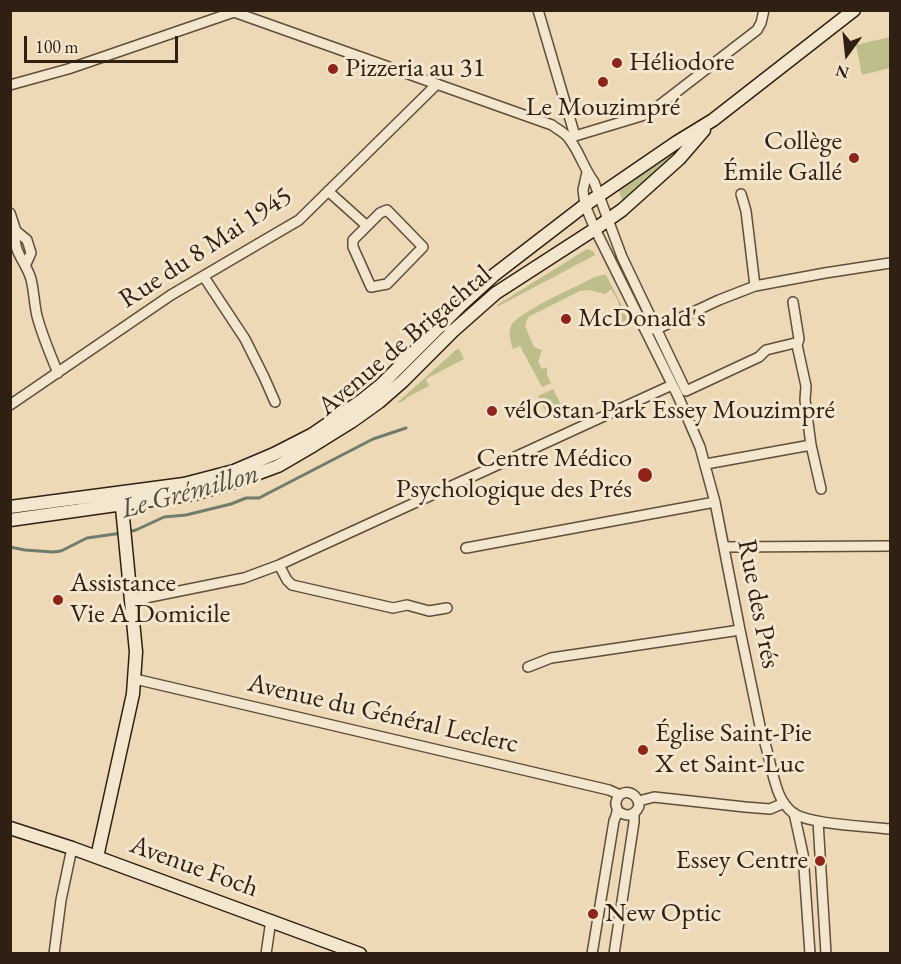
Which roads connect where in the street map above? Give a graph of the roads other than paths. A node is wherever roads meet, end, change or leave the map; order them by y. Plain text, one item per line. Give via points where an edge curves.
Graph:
1 (538, 10) edge
2 (764, 10) edge
3 (854, 10) edge
4 (221, 13) edge
5 (437, 84) junction
6 (10, 85) edge
7 (713, 120) junction
8 (572, 138) junction
9 (587, 172) junction
10 (328, 191) junction
11 (741, 194) dead end
12 (599, 196) junction
13 (585, 205) junction
14 (10, 213) edge
15 (607, 220) junction
16 (367, 226) junction
17 (595, 229) junction
18 (890, 263) edge
19 (204, 276) junction
20 (755, 286) junction
21 (794, 302) dead end
22 (644, 328) junction
23 (655, 329) junction
24 (797, 345) junction
25 (676, 370) junction
26 (58, 373) junction
27 (672, 385) junction
28 (686, 391) junction
29 (275, 402) dead end
30 (681, 403) junction
31 (10, 405) edge
32 (811, 445) junction
33 (706, 464) junction
34 (821, 489) dead end
35 (120, 492) junction
36 (716, 502) junction
37 (122, 505) junction
38 (10, 507) edge
39 (10, 520) edge
40 (891, 546) edge
41 (724, 547) junction
42 (466, 548) dead end
43 (279, 565) junction
44 (131, 598) junction
45 (447, 608) dead end
46 (740, 630) junction
47 (528, 667) dead end
48 (135, 679) junction
49 (620, 795) junction
50 (639, 801) junction
51 (784, 803) junction
52 (617, 810) junction
53 (634, 813) junction
54 (794, 813) junction
55 (818, 821) junction
56 (10, 828) edge
57 (891, 828) edge
58 (72, 848) junction
59 (97, 857) junction
60 (271, 920) junction
61 (54, 954) edge
62 (266, 954) edge
63 (360, 954) edge
64 (592, 954) edge
65 (614, 954) edge
66 (810, 954) edge
67 (826, 954) edge

1 - 8 street
2 - 8 street via 757,30 648,114
3 - 7 main road, Avenue de Brigachtal
4 - 5 street via 238,12
4 - 6 street via 68,69
5 - 8 street via 552,126
5 - 10 street, Rue du 8 Mai 1945
7 - 12 main road, Avenue de Brigachtal
7 - 15 main road, Avenue de Brigachtal via 679,159
8 - 9 street
9 - 12 street
9 - 13 street, Rue des Prés via 583,186
10 - 16 street
10 - 19 street, Rue du 8 Mai 1945 via 299,220
11 - 20 street
12 - 13 main road, Avenue de Brigachtal
12 - 15 street
13 - 17 street, Rue des Prés
13 - 35 main road, Avenue de Brigachtal via 494,275 381,385 313,434 234,471 184,484
14 - 26 street via 16,231 27,240 31,253 26,264 37,316
15 - 17 main road, Avenue de Brigachtal
15 - 23 street
16 - 16 street via 353,240 353,247 371,287 387,284 423,247 387,210
17 - 22 street, Rue des Prés
17 - 37 main road, Avenue de Brigachtal via 496,293 379,402 314,446 278,466 235,482 194,494
18 - 20 street
19 - 26 street, Rue du 8 Mai 1945
19 - 29 street via 245,339
20 - 23 street
21 - 24 street
22 - 23 street
22 - 27 street, Rue des Prés
23 - 25 street
24 - 28 street via 766,350 759,357
24 - 32 street via 806,386
25 - 27 street
25 - 28 street
26 - 31 street, Rue du 8 Mai 1945
27 - 30 street, Rue des Prés
27 - 43 street
28 - 30 street
30 - 33 street, Rue des Prés
32 - 33 street
32 - 34 street
33 - 36 street, Rue des Prés
35 - 37 main road
35 - 38 main road, Avenue de Brigachtal
36 - 41 street, Rue des Prés
36 - 42 street
37 - 39 main road, Avenue de Brigachtal
37 - 44 main road
40 - 41 street
41 - 46 street, Rue des Prés
43 - 44 street via 244,578
43 - 45 street via 292,585 393,608
44 - 48 main road
46 - 47 street via 551,658
46 - 51 street, Rue des Prés via 761,731
48 - 49 street, Avenue du Général Leclerc
48 - 59 main road
49 - 50 street via 628,792
49 - 52 street
50 - 51 street via 654,797 770,809
50 - 53 street
51 - 54 street, Rue des Prés
52 - 53 street via 624,815
52 - 64 street
53 - 65 street
54 - 55 street
54 - 66 street via 803,854
55 - 57 street
55 - 67 street
56 - 58 main road, Avenue Foch
58 - 59 main road, Avenue Foch
58 - 61 street
59 - 60 main road, Avenue Foch
60 - 62 street
60 - 63 main road, Avenue Foch

